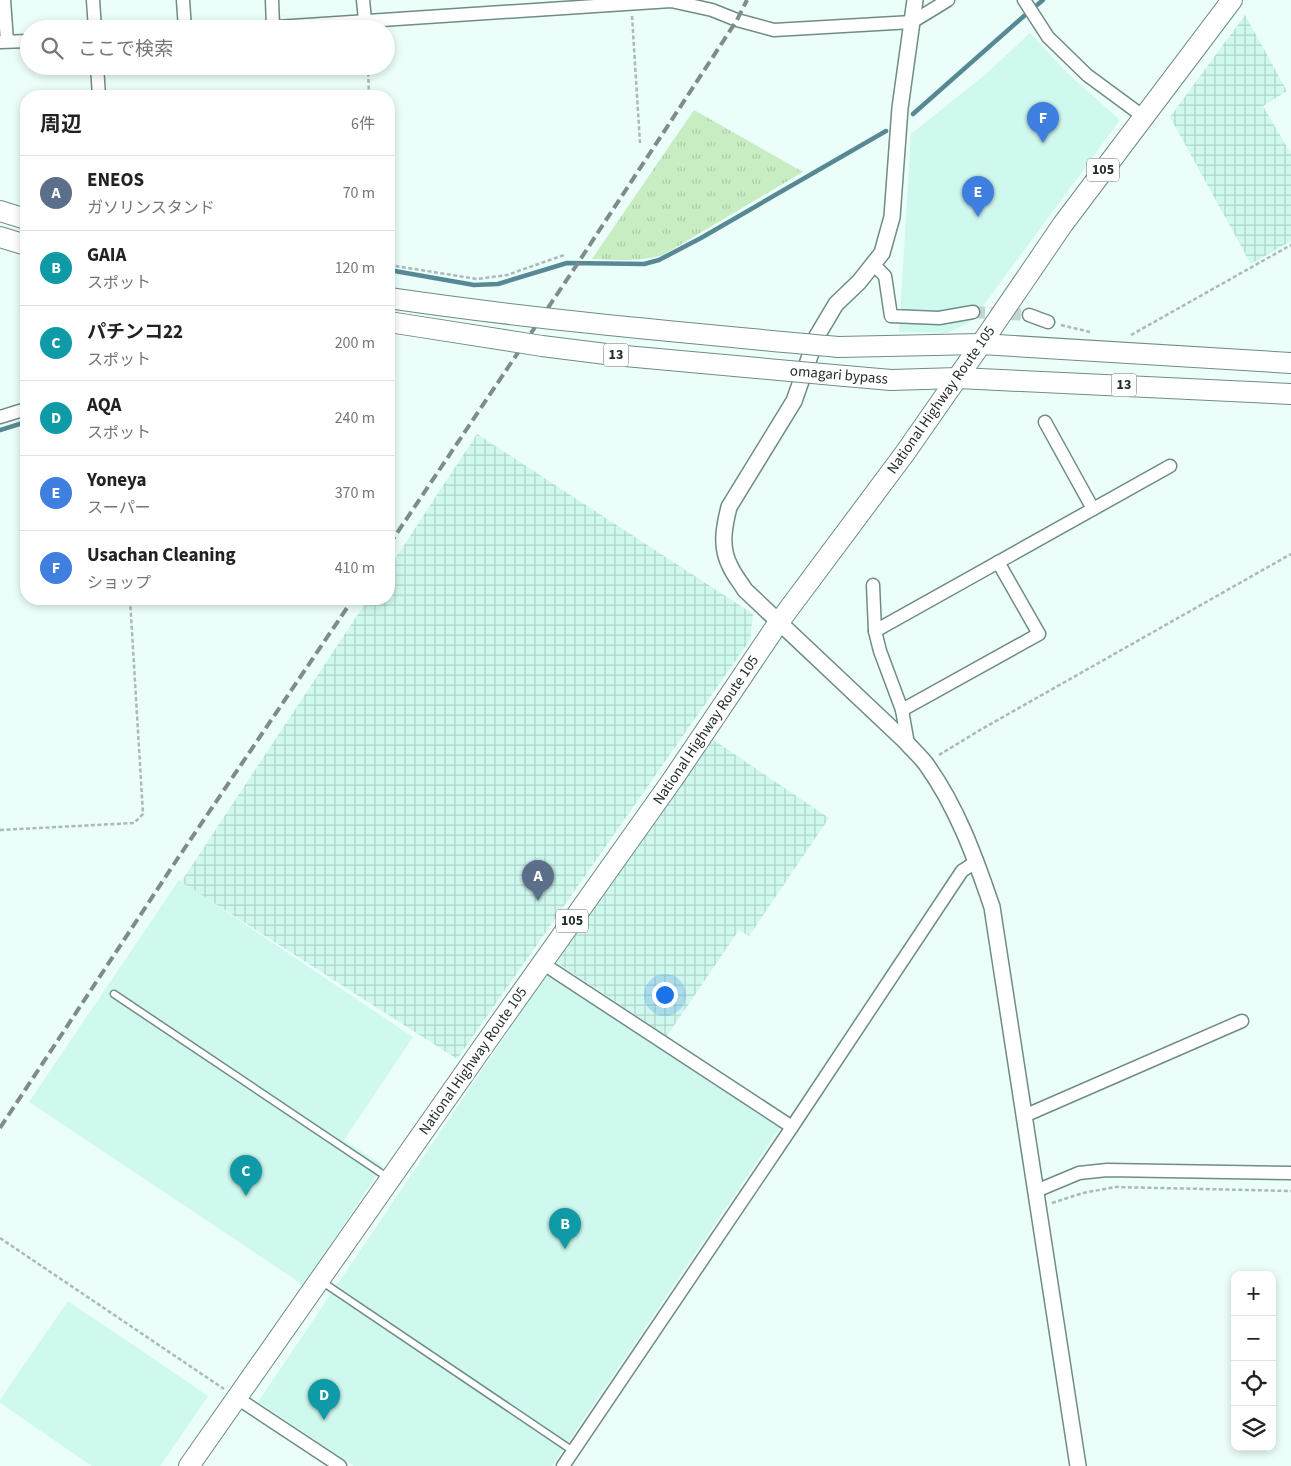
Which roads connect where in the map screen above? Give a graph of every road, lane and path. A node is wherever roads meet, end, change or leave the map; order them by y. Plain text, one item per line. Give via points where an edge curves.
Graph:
1 (4, 0) edge
2 (93, 0) edge
3 (183, 0) edge
4 (272, 0) edge
5 (363, 0) edge
6 (915, 0) edge
7 (948, 0) edge
8 (1024, 0) edge
9 (1232, 0) edge
10 (631, 2) edge
11 (541, 5) edge
12 (94, 20) edge
13 (184, 20) edge
14 (273, 20) edge
15 (365, 20) joint
16 (912, 22) junction
17 (20, 41) edge
18 (3, 42) edge
19 (98, 75) edge
20 (368, 75) edge
21 (99, 90) edge
22 (369, 90) edge
23 (1144, 117) junction
24 (640, 143) dead end
25 (0, 211) edge
26 (20, 217) edge
27 (0, 237) edge
28 (20, 243) edge
29 (1291, 244) edge
30 (564, 255) dead end
31 (873, 264) junction
32 (395, 266) edge
33 (395, 299) edge
34 (973, 312) tunnel mouth
35 (1028, 315) tunnel mouth
36 (1048, 322) joint
37 (395, 323) edge
38 (1091, 332) dead end
39 (1127, 337) dead end
40 (981, 344) junction
41 (1291, 363) edge
42 (958, 378) junction
43 (1291, 394) edge
44 (20, 411) edge
45 (0, 417) edge
46 (1045, 422) dead end
47 (1170, 466) dead end
48 (1093, 509) junction
49 (1291, 554) edge
50 (998, 562) junction
51 (873, 585) dead end
52 (130, 605) edge
53 (779, 622) junction
54 (875, 631) junction
55 (902, 710) junction
56 (908, 744) junction
57 (926, 764) junction
58 (0, 830) edge
59 (977, 861) junction
60 (542, 963) junction
61 (114, 994) dead end
62 (1242, 1021) dead end
63 (1024, 1116) junction
64 (792, 1127) junction
65 (1291, 1173) edge
66 (390, 1180) junction
67 (1036, 1191) junction
68 (1291, 1191) edge
69 (1039, 1208) junction
70 (0, 1238) edge
71 (320, 1281) junction
72 (237, 1398) junction
73 (573, 1451) junction
74 (189, 1466) edge
75 (340, 1466) edge
76 (563, 1466) edge
77 (1078, 1466) edge

1 - 18 street
2 - 12 street
3 - 13 street
4 - 14 street
5 - 15 street
6 - 16 street
7 - 16 street
8 - 23 street via 1048,37 1087,75
9 - 23 highway, National Highway Route 105 / 105
10 - 11 street
10 - 16 street via 671,1 774,30
10 - 24 path
11 - 15 street
16 - 31 street via 900,108 892,217 882,254
17 - 18 street
19 - 21 street
20 - 22 path
23 - 40 highway, National Highway Route 105 / 105 via 1063,224
25 - 26 highway
27 - 28 highway
29 - 39 path
30 - 32 path via 507,275 478,279
31 - 34 street via 885,276 891,316 939,318
31 - 53 street via 836,304 817,336 794,402 726,516 724,545 729,566 745,590
33 - 40 highway, omagari bypass / 13, bridge via 580,323 838,347
35 - 36 street
36 - 38 path
37 - 42 highway, omagari bypass / 13, bridge via 605,354 892,380
40 - 41 highway, omagari bypass / 13
40 - 42 highway, National Highway Route 105 / 105
42 - 43 highway, omagari bypass / 13
42 - 53 highway, National Highway Route 105 / 105
44 - 45 street
46 - 48 street
47 - 48 street
48 - 50 street
49 - 57 path via 980,730
50 - 54 street
50 - 55 street via 1039,634
51 - 54 street
52 - 58 path via 143,814 134,823
53 - 56 street
53 - 60 highway, National Highway Route 105 / 105 via 673,779
54 - 55 street
55 - 56 street
56 - 57 street
57 - 59 street via 952,807
59 - 63 street via 992,907
59 - 64 street via 962,871
60 - 64 street
60 - 66 highway, National Highway Route 105 / 105
61 - 66 lane
62 - 63 street
63 - 67 street
64 - 73 street
65 - 67 street via 1107,1170 1080,1173
66 - 71 highway, National Highway Route 105 / 105
67 - 69 street
68 - 69 path via 1114,1187 1083,1193
69 - 77 street
70 - 72 path
71 - 72 highway, National Highway Route 105 / 105
71 - 73 lane
72 - 74 highway, National Highway Route 105 / 105
72 - 75 street
73 - 76 street

